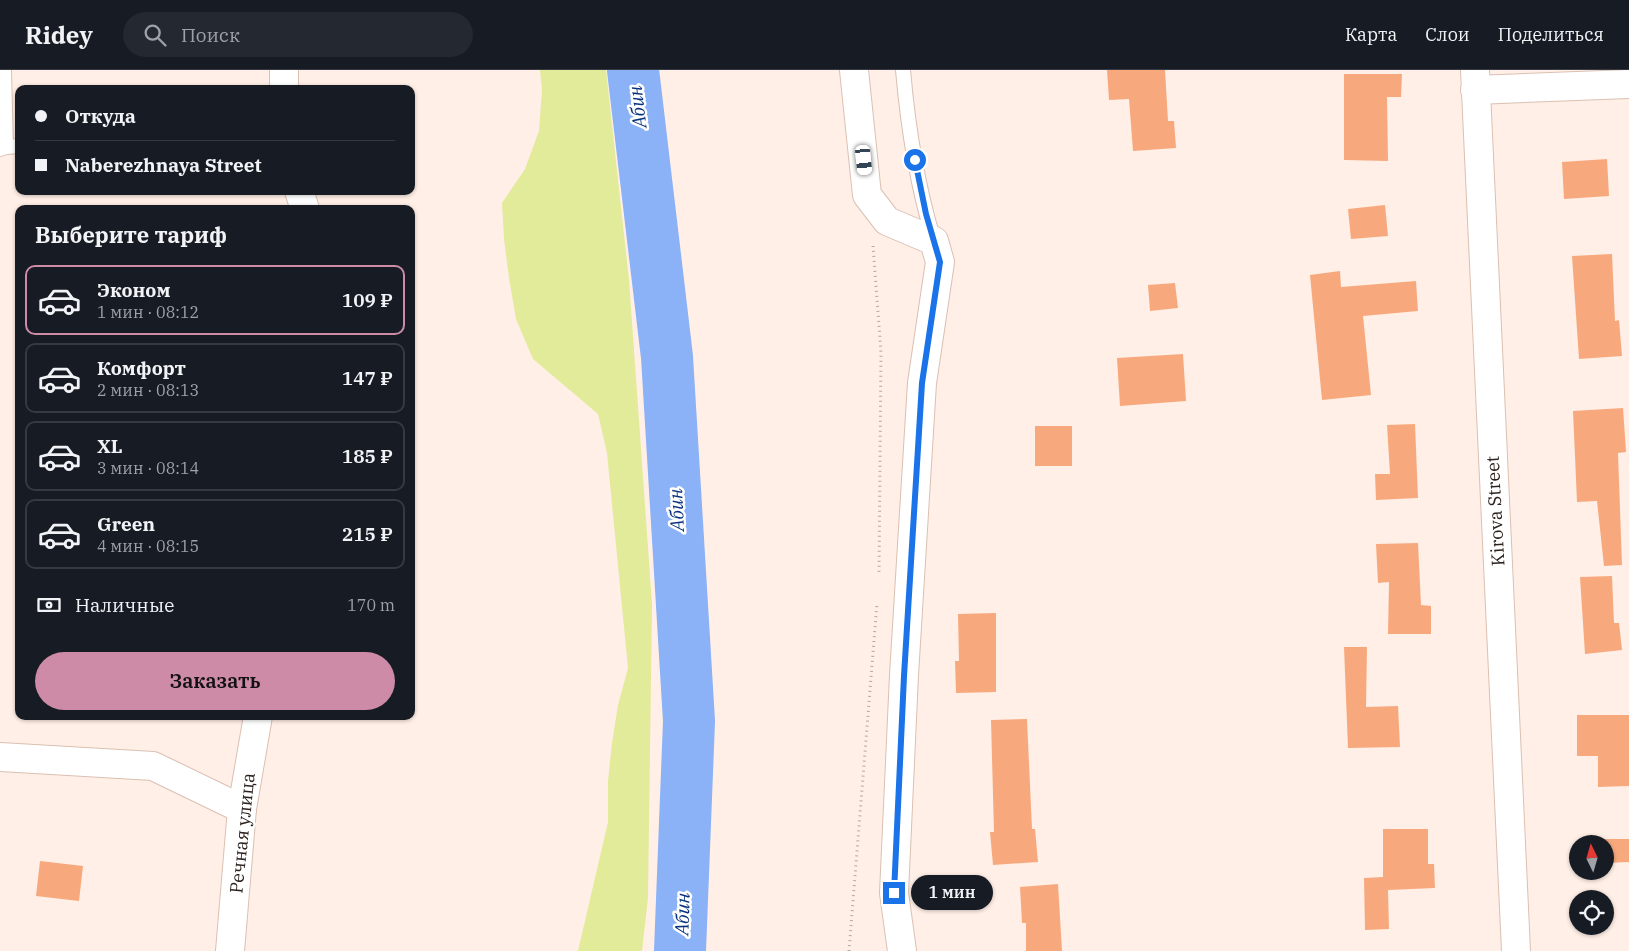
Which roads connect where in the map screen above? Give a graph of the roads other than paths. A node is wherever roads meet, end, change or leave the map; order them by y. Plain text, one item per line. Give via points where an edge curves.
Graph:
1 (4, 70) edge
2 (284, 70) edge
3 (854, 70) edge
4 (903, 70) edge
5 (1475, 80) edge
6 (1629, 84) edge
7 (284, 85) edge
8 (8, 148) edge
9 (934, 242) junction
10 (257, 720) edge
11 (0, 757) edge
12 (242, 809) junction
13 (230, 951) edge
14 (902, 951) edge
15 (1516, 951) edge

1 - 8 lane
2 - 7 street
3 - 9 street via 868,195 887,221
4 - 9 lane via 908,124
5 - 6 street
5 - 15 street, Kirova Street
9 - 14 street via 940,262 922,383 894,893
10 - 12 street, Речная улица
11 - 12 street via 152,766
12 - 13 street, Речная улица

